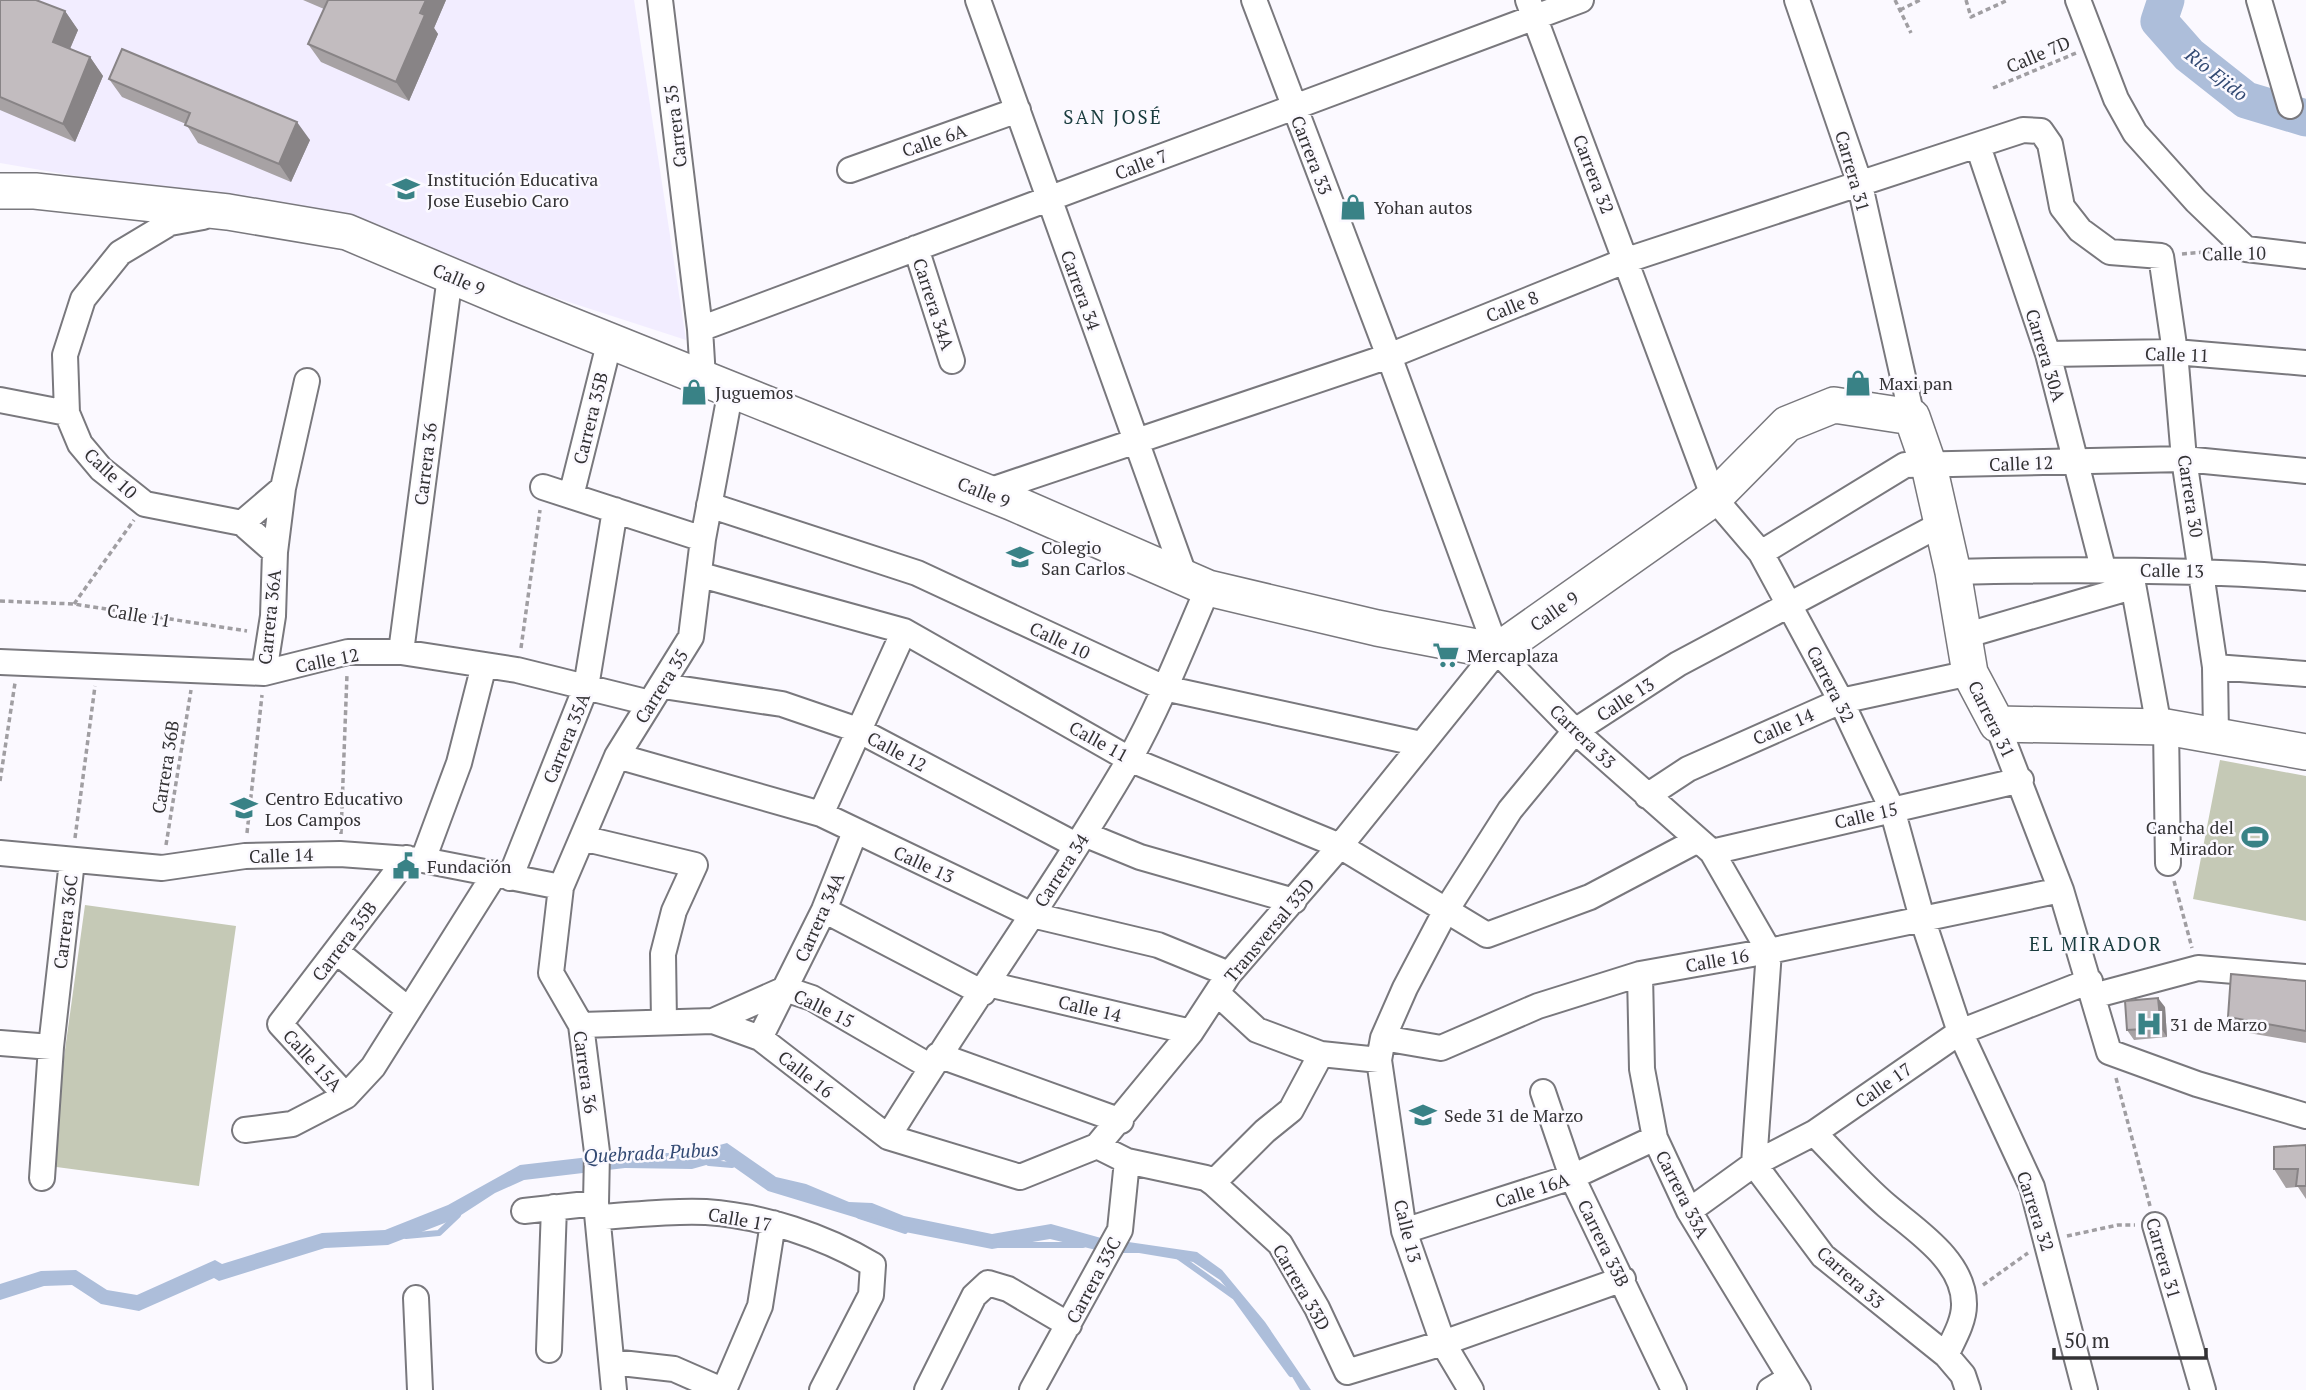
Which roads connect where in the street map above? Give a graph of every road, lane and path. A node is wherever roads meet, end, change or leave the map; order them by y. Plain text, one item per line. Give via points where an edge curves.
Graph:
1 (660, 0) edge
2 (978, 0) edge
3 (1254, 0) edge
4 (1581, 0) edge
5 (1797, 0) edge
6 (1895, 0) edge
7 (1920, 0) edge
8 (1966, 0) edge
9 (2008, 0) edge
10 (2078, 0) edge
11 (2259, 0) edge
12 (1532, 9) edge
13 (1899, 10) junction
14 (1911, 33) dead end
15 (2094, 46) junction
16 (1993, 88) dead end
17 (2291, 105) edge
18 (1294, 107) junction
19 (1018, 110) junction
20 (1978, 146) junction
21 (849, 170) dead end
22 (1859, 181) junction
23 (3, 189) edge
24 (1048, 199) junction
25 (228, 212) junction
26 (916, 248) junction
27 (2246, 249) junction
28 (2161, 256) junction
29 (2306, 256) edge
30 (1627, 260) junction
31 (450, 276) junction
32 (700, 329) junction
33 (610, 340) junction
34 (2175, 352) junction
35 (2048, 354) junction
36 (1389, 356) junction
37 (952, 361) dead end
38 (2306, 363) edge
39 (307, 381) dead end
40 (717, 383) junction
41 (0, 400) edge
42 (67, 414) junction
43 (1912, 417) junction
44 (1136, 440) junction
45 (2184, 459) junction
46 (2077, 461) junction
47 (1929, 466) junction
48 (2306, 471) edge
49 (543, 487) joint
50 (283, 488) junction
51 (985, 492) junction
52 (571, 496) junction
53 (1714, 498) junction
54 (145, 504) junction
55 (709, 505) junction
56 (615, 510) junction
57 (242, 523) junction
58 (1941, 524) junction
59 (703, 539) junction
60 (275, 552) junction
61 (1762, 554) junction
62 (2103, 568) junction
63 (2202, 570) junction
64 (1953, 572) junction
65 (701, 575) junction
66 (2132, 578) junction
67 (2306, 579) edge
68 (1197, 584) junction
69 (0, 601) edge
70 (74, 604) junction
71 (1790, 604) junction
72 (273, 616) junction
73 (904, 631) junction
74 (1964, 636) junction
75 (348, 652) junction
76 (401, 652) junction
77 (1497, 652) junction
78 (9, 663) edge
79 (485, 665) junction
80 (98, 666) junction
81 (2215, 667) junction
82 (517, 670) junction
83 (194, 671) junction
84 (264, 673) junction
85 (1970, 673) junction
86 (2306, 674) edge
87 (586, 687) junction
88 (1164, 688) junction
89 (656, 695) junction
90 (1841, 701) junction
91 (1997, 724) junction
92 (2163, 727) junction
93 (858, 730) junction
94 (1575, 731) junction
95 (2216, 736) junction
96 (1421, 744) junction
97 (2306, 752) edge
98 (617, 756) junction
99 (1129, 759) junction
100 (0, 780) edge
101 (2021, 780) junction
102 (1647, 796) junction
103 (1892, 809) junction
104 (821, 814) junction
105 (855, 832) junction
106 (582, 838) junction
107 (1080, 839) junction
108 (1340, 846) junction
109 (1705, 846) junction
110 (0, 853) edge
111 (340, 853) junction
112 (245, 856) junction
113 (415, 859) junction
114 (72, 861) junction
115 (2168, 863) joint
116 (162, 868) junction
117 (502, 877) junction
118 (561, 887) junction
119 (2061, 890) junction
120 (1294, 901) junction
121 (824, 911) junction
122 (1445, 912) junction
123 (1032, 915) junction
124 (1922, 918) junction
125 (1487, 936) joint
126 (1769, 951) junction
127 (337, 952) junction
128 (2198, 968) junction
129 (1640, 974) junction
130 (2306, 977) edge
131 (1224, 984) junction
132 (2091, 988) junction
133 (785, 989) junction
134 (986, 989) junction
135 (409, 1010) junction
136 (713, 1021) junction
137 (664, 1022) junction
138 (281, 1024) joint
139 (581, 1025) junction
140 (1191, 1032) junction
141 (1961, 1032) junction
142 (760, 1038) junction
143 (0, 1043) edge
144 (51, 1047) junction
145 (1381, 1049) junction
146 (2109, 1052) junction
147 (1321, 1054) junction
148 (934, 1061) junction
149 (1543, 1092) dead end
150 (346, 1096) junction
151 (2306, 1116) edge
152 (1121, 1121) junction
153 (245, 1130) dead end
154 (1814, 1133) junction
155 (888, 1137) junction
156 (1656, 1138) junction
157 (1097, 1146) junction
158 (1127, 1161) junction
159 (1754, 1164) junction
160 (1020, 1177) joint
161 (1572, 1177) junction
162 (41, 1178) dead end
163 (1213, 1183) junction
164 (597, 1200) junction
165 (554, 1207) junction
166 (524, 1211) dead end
167 (1689, 1211) junction
168 (773, 1223) junction
169 (2155, 1225) joint
170 (1404, 1231) junction
171 (1623, 1279) junction
172 (416, 1298) dead end
173 (1069, 1325) junction
174 (1443, 1343) junction
175 (549, 1350) dead end
176 (1946, 1355) junction
177 (612, 1362) junction
178 (1786, 1386) edge
179 (420, 1390) edge
180 (614, 1390) edge
181 (723, 1390) edge
182 (821, 1390) edge
183 (927, 1390) edge
184 (1032, 1390) edge
185 (1471, 1390) edge
186 (1674, 1390) edge
187 (1968, 1390) edge
188 (2085, 1390) edge
189 (2203, 1390) edge

1 - 32 street, Carrera 35
2 - 19 street, Carrera 34
3 - 18 street, Carrera 33
4 - 12 street, Calle 7
5 - 22 street, Carrera 31
6 - 13 path
7 - 13 path
8 - 9 path via 1971,16
10 - 15 street
11 - 17 street
12 - 18 street, Calle 7
12 - 30 street, Carrera 32
13 - 14 path
15 - 16 path, Calle 7D
15 - 27 street via 2135,133
18 - 24 street, Calle 7
18 - 36 street, Carrera 33
19 - 21 street, Calle 6A
19 - 24 street, Carrera 34
20 - 22 street, Calle 8
20 - 28 street, Calle 8 via 2023,130 2042,131 2050,144 2062,207 2080,230 2110,251
20 - 35 street, Carrera 30A
22 - 30 street, Calle 8
22 - 43 street, Carrera 31
23 - 25 street, Calle 9
24 - 26 street, Calle 7
24 - 44 street, Carrera 34
25 - 31 street, Calle 9 via 347,232
25 - 42 street via 170,223 120,253 83,299 65,355
26 - 32 street, Calle 7
26 - 37 street, Carrera 34A
27 - 28 path, Calle 10
27 - 29 street, Calle 10
28 - 34 street, Carrera 30
30 - 36 street, Calle 8
30 - 53 street, Carrera 32
31 - 33 street, Calle 9
31 - 76 street, Carrera 36
32 - 40 street, Carrera 35
33 - 40 street, Calle 9
33 - 52 street, Carrera 35B
34 - 35 street, Calle 11
34 - 38 street, Calle 11
34 - 45 street, Carrera 30
35 - 46 street, Carrera 30A
36 - 44 street, Calle 8
36 - 77 street, Carrera 33
39 - 50 street, Carrera 36A
40 - 51 street, Calle 9
40 - 55 street, Carrera 35
41 - 42 street
42 - 54 street, Calle 10 via 80,444
43 - 47 street, Carrera 31
43 - 53 street, Calle 9 via 1834,405 1787,424
44 - 51 street, Calle 8
44 - 68 street, Carrera 34
45 - 46 street, Calle 12
45 - 48 street, Calle 12
45 - 63 street, Carrera 30
46 - 47 street, Calle 12
46 - 62 street, Carrera 30A
47 - 58 street, Carrera 31
47 - 61 street, Calle 12 via 1905,465
49 - 52 street
49 - 82 path
50 - 57 street
50 - 60 street, Carrera 36A
51 - 68 street, Calle 9
52 - 56 street
53 - 61 street, Carrera 32
53 - 77 street, Calle 9
54 - 57 street, Calle 10
54 - 70 path
55 - 59 street, Carrera 35
55 - 88 street, Calle 10 via 918,573
56 - 59 street
56 - 87 street, Carrera 35A
57 - 60 street
58 - 64 street, Carrera 31
58 - 71 street, Calle 13
59 - 65 street, Carrera 35
60 - 72 street, Carrera 36A
61 - 71 street, Carrera 32
62 - 64 street, Calle 13
62 - 66 street, Calle 13
63 - 66 street, Calle 13
63 - 67 street, Calle 13
63 - 81 street, Carrera 30
64 - 74 street, Carrera 31
65 - 73 street, Calle 11
65 - 89 street, Carrera 35 via 691,637
66 - 74 street
66 - 92 street
68 - 77 street, Calle 9
68 - 88 street, Carrera 34
69 - 70 path, Calle 11
70 - 72 path, Calle 11 via 244,633
71 - 90 street, Carrera 32
71 - 94 street, Calle 13 via 1678,664
72 - 84 street, Carrera 36A
73 - 93 street
73 - 99 street, Calle 11
74 - 85 street, Carrera 31
75 - 76 street, Calle 12
75 - 84 street, Calle 12
75 - 111 path
76 - 79 street, Calle 12
77 - 94 street, Carrera 33
77 - 96 street, Transversal 33D
78 - 80 street, Calle 12
78 - 100 path
79 - 82 street, Calle 12
79 - 113 street, Carrera 35B via 459,763
80 - 83 street, Calle 12
80 - 114 path, Carrera 36C
81 - 86 street
81 - 95 street, Carrera 30
82 - 87 street, Calle 12
83 - 84 street, Calle 12
83 - 116 path, Carrera 36B
84 - 112 path, Carrera 36A
85 - 90 street, Calle 14
85 - 91 street, Carrera 31
87 - 89 street, Calle 12
87 - 117 street, Carrera 35A
88 - 96 street, Calle 10
88 - 99 street, Carrera 34
89 - 93 street, Calle 12 via 782,704
89 - 98 street, Carrera 35
90 - 102 street, Calle 14 via 1688,769
90 - 103 street, Carrera 32
91 - 92 street
91 - 101 street, Carrera 31
92 - 95 street
92 - 115 street
93 - 104 street
93 - 107 street, Calle 12
94 - 102 street, Carrera 33
94 - 122 street, Calle 13 via 1510,810
95 - 97 street
96 - 108 street, Transversal 33D
98 - 104 street, Calle 13
98 - 106 street, Carrera 35
99 - 107 street, Carrera 34
99 - 108 street, Calle 11
101 - 103 street, Calle 15
101 - 119 street, Carrera 31
102 - 109 street, Carrera 33
103 - 109 street, Calle 15
103 - 124 street, Carrera 32
104 - 105 street, Calle 13
105 - 121 street, Carrera 34A
105 - 123 street, Calle 13
106 - 118 street, Carrera 35
106 - 137 street via 695,865 674,911 663,954
107 - 120 street, Calle 12
107 - 123 street, Carrera 34
108 - 120 street, Transversal 33D
108 - 122 street, Calle 11
109 - 125 street, Calle 15
109 - 126 street, Carrera 33
110 - 114 street, Calle 14
111 - 112 street, Calle 14
111 - 113 street, Calle 14
112 - 116 street, Calle 14
113 - 117 street, Calle 14
113 - 127 street, Carrera 35B
114 - 116 street, Calle 14
114 - 144 street, Carrera 36C
115 - 128 path
117 - 118 street, Calle 14
117 - 135 street, Carrera 35A
118 - 139 street, Carrera 36 via 551,973
119 - 124 street, Calle 16
119 - 132 street, Carrera 31
120 - 131 street, Transversal 33D
121 - 133 street, Carrera 34A
121 - 134 street, Calle 14
122 - 125 street, Calle 11
122 - 145 street, Calle 13
123 - 131 street, Calle 13 via 1158,944
123 - 134 street, Carrera 34
124 - 126 street, Calle 16
124 - 141 street, Carrera 32
126 - 129 street, Calle 16
126 - 159 street
127 - 135 street
127 - 138 street, Carrera 35B
128 - 130 street, Calle 17
128 - 132 street, Calle 17
129 - 145 street, Calle 16 via 1538,1006 1441,1048
129 - 156 street, Carrera 33A via 1642,1069
131 - 140 street, Transversal 33D
131 - 147 street, Calle 13 via 1257,1030
132 - 141 street, Calle 17
132 - 146 street, Carrera 31
133 - 136 street, Calle 15
133 - 142 street, Carrera 34A
133 - 148 street, Calle 15 via 812,998
134 - 140 street, Calle 14
134 - 148 street, Carrera 34
135 - 150 street, Carrera 35A via 373,1067
136 - 137 street, Calle 16
136 - 142 street, Calle 16
137 - 139 street, Calle 16
138 - 150 street, Calle 15A
139 - 164 street, Carrera 36 via 597,1152
140 - 152 street, Transversal 33D
141 - 154 street, Calle 17
141 - 188 street, Carrera 32 via 2032,1187
142 - 155 street, Calle 16
143 - 144 street
144 - 162 street, Carrera 36C
145 - 147 street, Calle 13
145 - 170 street, Calle 13
146 - 151 street
146 - 169 path, Carrera 31
147 - 163 street via 1291,1110
148 - 152 street, Calle 15
148 - 155 street, Carrera 34
149 - 161 street, Carrera 33B
150 - 153 street, Carrera 35A via 292,1124
152 - 157 street, Transversal 33D
154 - 159 street, Calle 17
154 - 176 street via 1886,1205 1930,1239 1954,1271 1964,1304
155 - 160 street, Calle 16
156 - 161 street, Calle 16A
156 - 167 street, Carrera 33A
157 - 158 street, Carrera 33D
157 - 160 street, Transversal 33D
158 - 163 street, Carrera 33D
158 - 173 street, Carrera 33C via 1120,1230
159 - 167 street, Calle 17
159 - 176 street, Carrera 33 via 1823,1256
161 - 170 street, Calle 16A
161 - 171 street, Carrera 33B
163 - 174 street, Carrera 33D via 1280,1244 1347,1372
164 - 165 street, Calle 17
164 - 168 street, Calle 17
164 - 177 street, Carrera 36
165 - 166 street, Calle 17
165 - 175 street
167 - 178 street, Carrera 33A
168 - 181 street via 760,1306
168 - 182 street, Calle 17 via 841,1246 873,1265 871,1295
169 - 189 street, Carrera 31
170 - 174 street, Calle 13
171 - 174 street
171 - 186 street, Carrera 33B
172 - 179 street
173 - 183 street via 1008,1289 988,1283 974,1296
173 - 184 street, Carrera 33C
174 - 185 street, Calle 13
176 - 187 street, Carrera 33 via 1963,1375
177 - 180 street, Carrera 36
177 - 181 street via 674,1369

